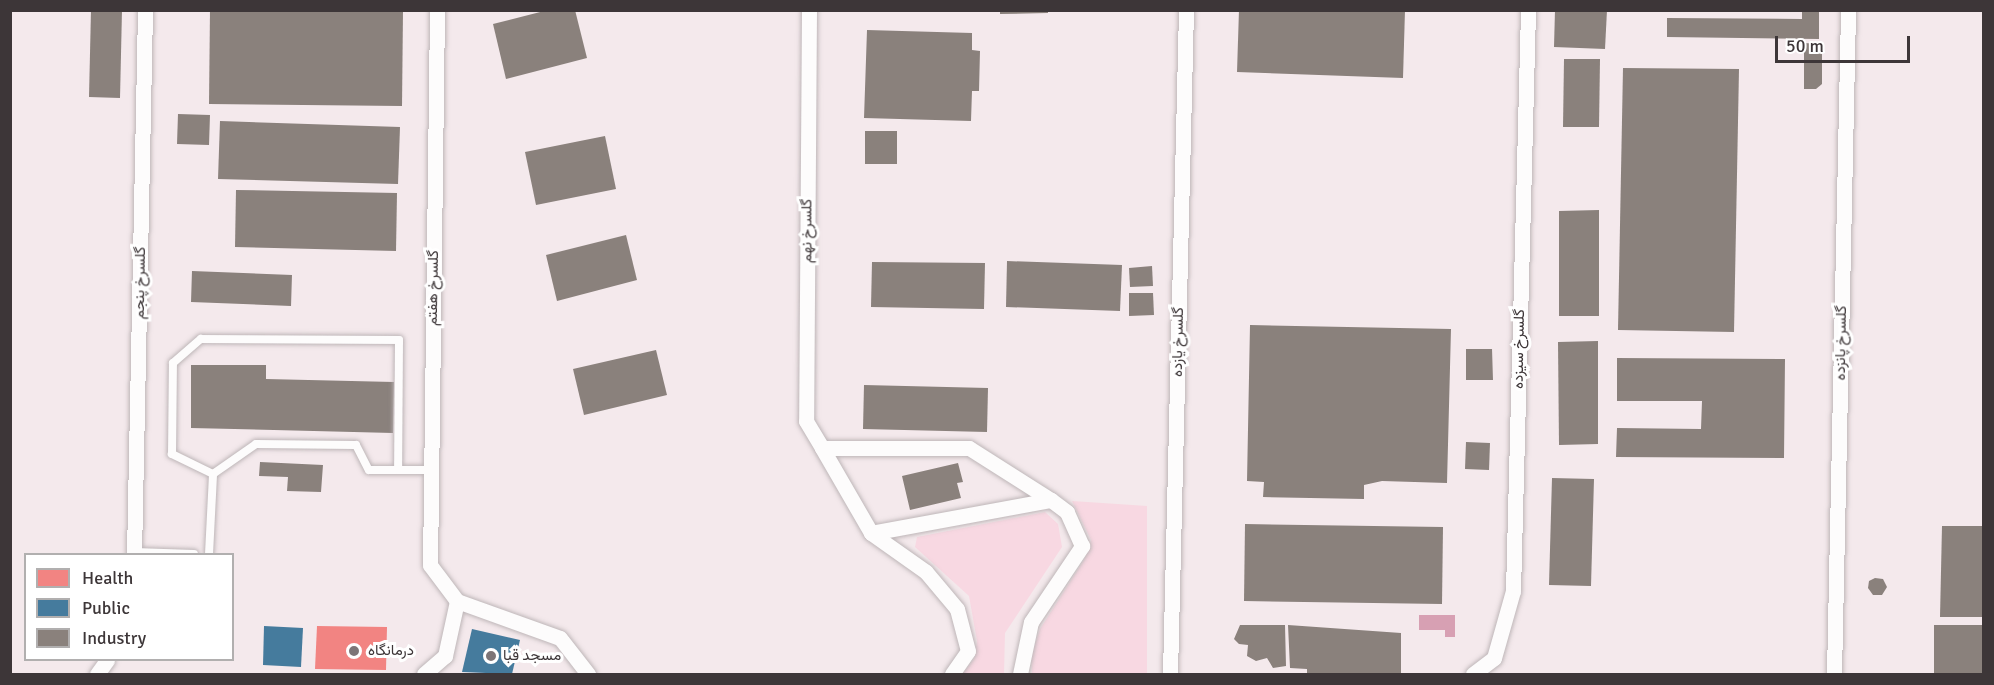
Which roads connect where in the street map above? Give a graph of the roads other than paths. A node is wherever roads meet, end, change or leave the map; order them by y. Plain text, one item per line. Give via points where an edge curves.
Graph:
1 (145, 10) edge
2 (437, 10) edge
3 (809, 10) edge
4 (1186, 10) edge
5 (1528, 10) edge
6 (1848, 10) edge
7 (822, 448) junction
8 (398, 470) junction
9 (431, 470) junction
10 (213, 474) junction
11 (1051, 500) junction
12 (870, 533) junction
13 (134, 553) edge
14 (209, 553) edge
15 (457, 601) junction
16 (106, 661) edge
17 (97, 675) edge
18 (424, 675) edge
19 (588, 675) edge
20 (952, 675) edge
21 (1020, 675) edge
22 (1170, 675) edge
23 (1473, 675) edge
24 (1833, 675) edge

1 - 13 street, گلسرخ پنجم
2 - 9 street, گلسرخ هفتم
3 - 7 street, گلسرخ نهم via 806,421
4 - 22 street, گلسرخ یازده
5 - 23 street, گلسرخ سیزده via 1513,591 1494,658
6 - 24 street, گلسرخ پانزده
7 - 11 street via 969,448
7 - 12 street, گلسرخ نهم
8 - 9 lane
8 - 10 lane via 369,470 356,445 256,444
8 - 10 lane via 399,340 201,339 173,363 172,454
9 - 15 street, گلسرخ هفتم via 430,565
10 - 14 lane
11 - 12 street
11 - 21 street via 1067,512 1082,546 1031,622
12 - 20 street via 926,572 957,609 968,651
15 - 18 street via 445,656
15 - 19 street via 560,638
16 - 17 street

